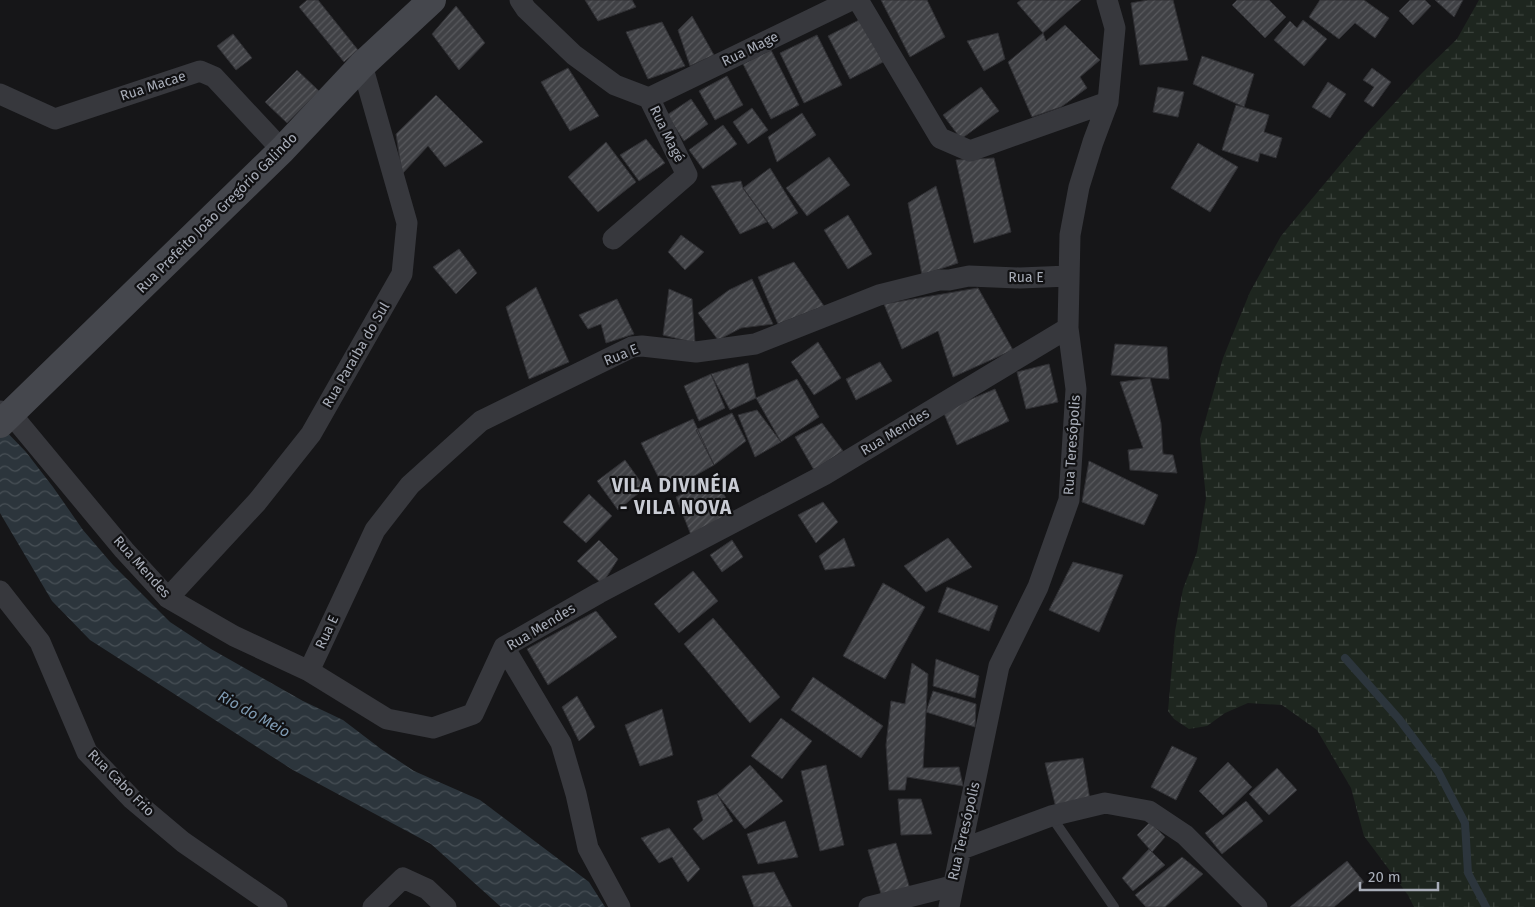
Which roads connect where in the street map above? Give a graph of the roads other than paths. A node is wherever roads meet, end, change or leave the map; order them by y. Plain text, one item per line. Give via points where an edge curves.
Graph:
1 (432, 0) edge
2 (520, 0) edge
3 (851, 0) edge
4 (858, 0) edge
5 (1107, 0) edge
6 (362, 65) junction
7 (0, 94) edge
8 (649, 98) junction
9 (1108, 102) junction
10 (282, 150) junction
11 (613, 239) dead end
12 (1069, 276) junction
13 (1068, 328) junction
14 (3, 418) edge
15 (0, 591) edge
16 (168, 598) junction
17 (504, 647) junction
18 (309, 671) junction
19 (1051, 816) junction
20 (962, 849) junction
21 (952, 886) junction
22 (277, 907) edge
23 (373, 907) edge
24 (446, 907) edge
25 (620, 907) edge
26 (869, 907) edge
27 (949, 907) edge
28 (1114, 907) edge
29 (1257, 907) edge

1 - 6 main road, Rua Prefeito João Gregório Galindo
2 - 8 street, Rua Magé via 574,55 615,85
3 - 8 street, Rua Mage
4 - 9 street via 940,138 970,151
5 - 9 street, Rua Teresópolis via 1115,28
6 - 10 main road, Rua Prefeito João Gregório Galindo
6 - 16 street, Rua Paraíba do Sul via 407,222 402,274 311,434 257,502
7 - 10 street, Rua Macae via 55,119 200,71 214,77
8 - 11 street, Rua Magé via 687,175
9 - 12 street, Rua Teresópolis via 1079,187 1070,235
10 - 14 main road, Rua Prefeito João Gregório Galindo
12 - 13 street, Rua Teresópolis
12 - 18 street, Rua E via 969,276 939,280 879,295 755,344 696,352 642,346 632,348 481,421 410,485 375,530
13 - 17 street, Rua Mendes via 824,475 599,592
13 - 20 street, Rua Teresópolis via 1076,388 1069,500 1038,587 998,666
14 - 16 street, Rua Mendes
15 - 22 street, Rua Cabo Frio via 40,642 88,752 132,799 183,842
16 - 18 street, Rua Mendes via 234,636
17 - 18 street, Rua Mendes via 473,714 433,728 387,719
17 - 25 street via 560,743 588,848
19 - 20 street
19 - 28 lane
19 - 29 street via 1104,803 1149,810 1185,835
20 - 21 street, Rua Teresópolis
21 - 26 street
21 - 27 street, Rua Teresópolis
23 - 24 street via 402,878 427,889

